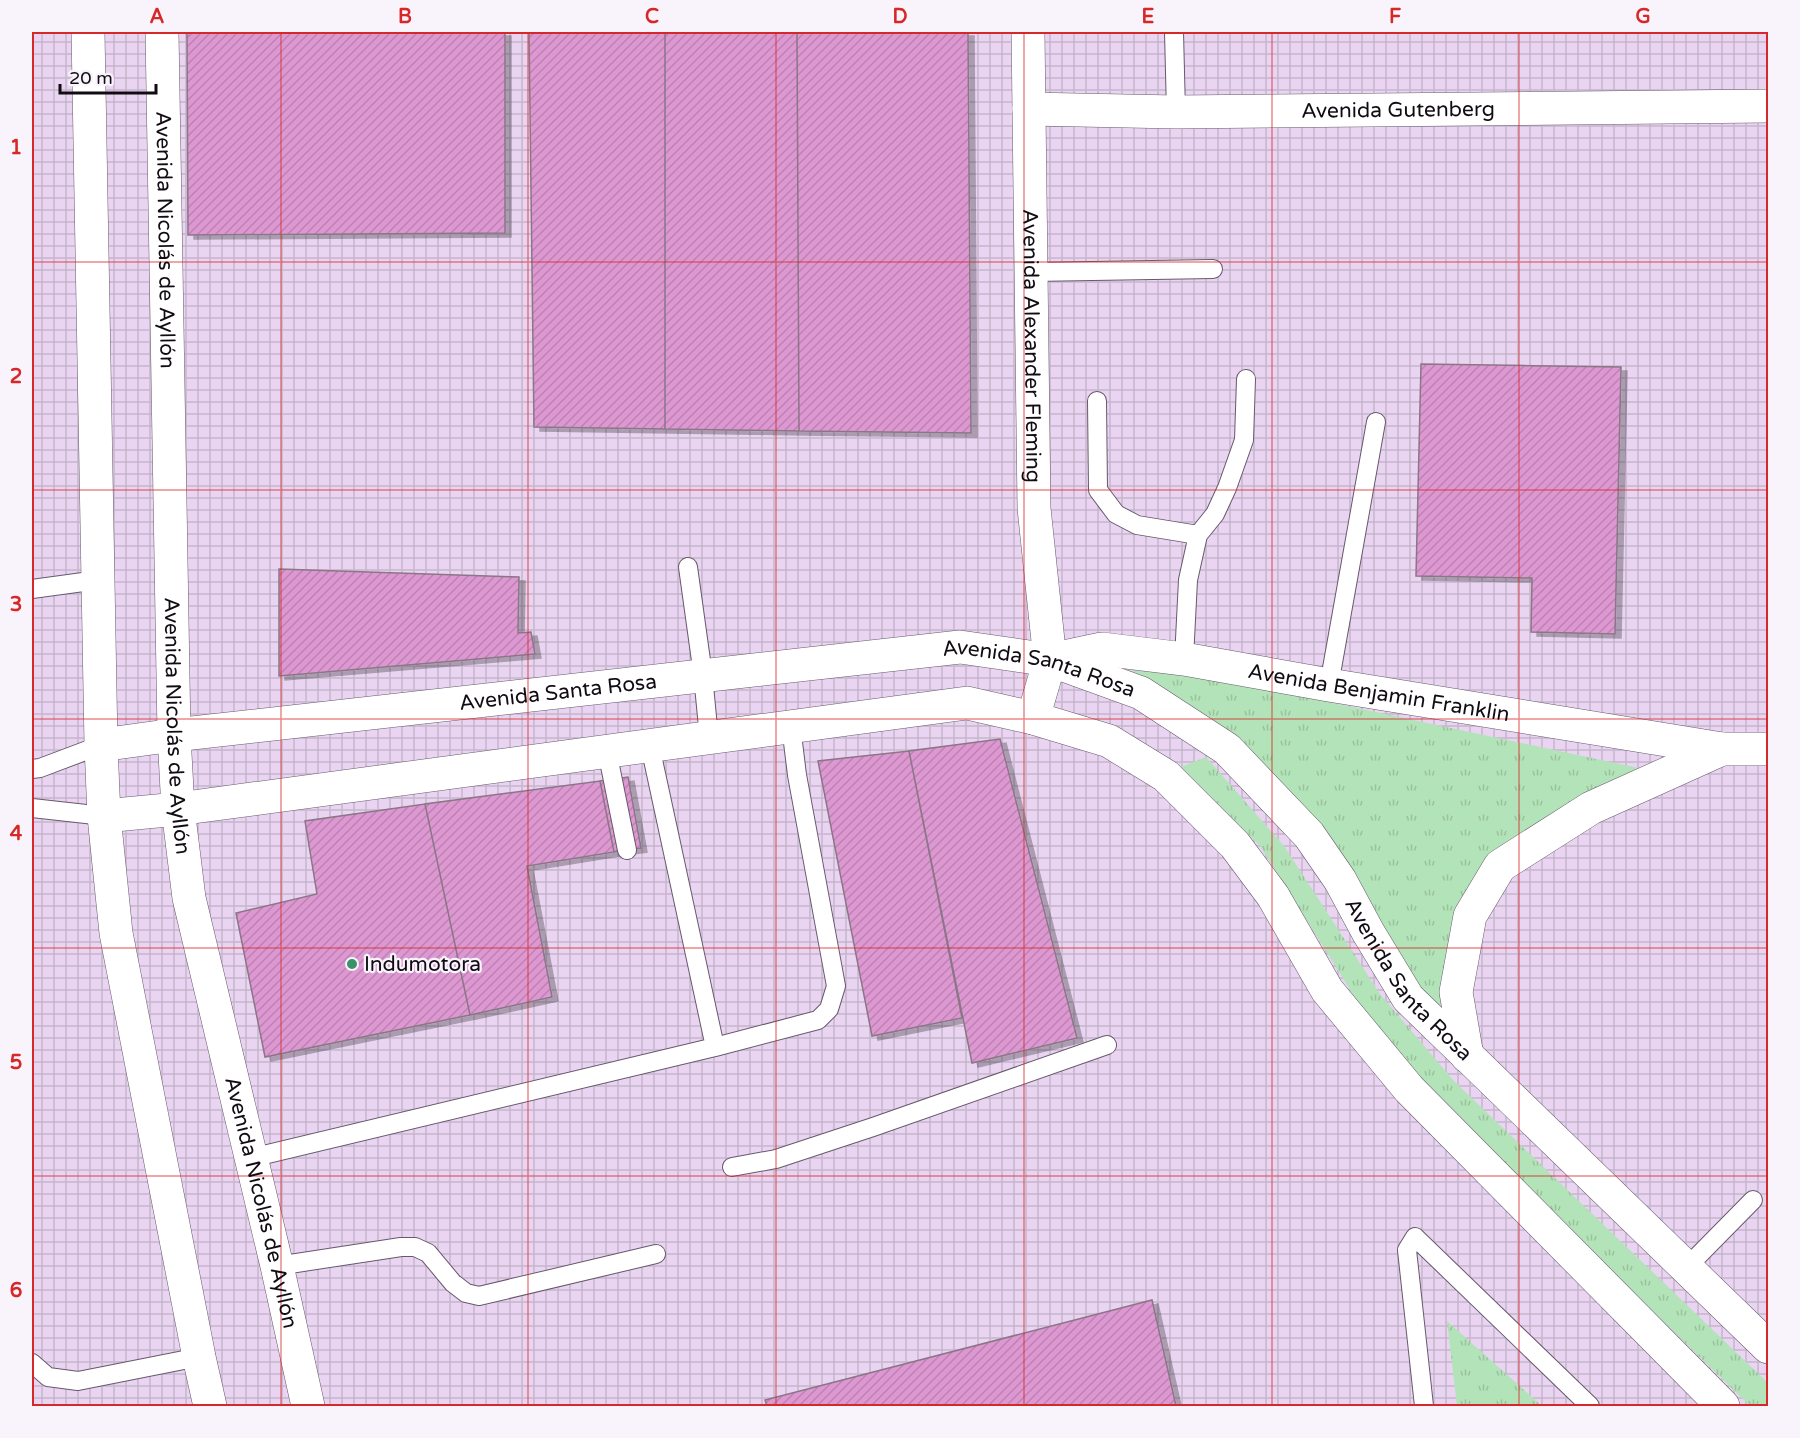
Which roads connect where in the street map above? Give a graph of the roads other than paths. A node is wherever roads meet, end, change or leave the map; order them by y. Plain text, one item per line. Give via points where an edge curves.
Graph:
1 (88, 32) edge
2 (162, 32) edge
3 (1028, 32) edge
4 (1174, 32) edge
5 (1768, 106) edge
6 (1029, 109) junction
7 (1176, 112) junction
8 (1213, 269) dead end
9 (1032, 272) junction
10 (1246, 379) dead end
11 (1097, 401) dead end
12 (1376, 422) dead end
13 (1198, 535) junction
14 (688, 567) dead end
15 (98, 580) junction
16 (32, 590) edge
17 (1184, 659) junction
18 (1050, 660) junction
19 (703, 675) junction
20 (1329, 685) junction
21 (1033, 718) junction
22 (791, 726) junction
23 (174, 735) junction
24 (709, 738) junction
25 (100, 745) junction
26 (650, 746) junction
27 (1722, 749) junction
28 (1768, 749) edge
29 (607, 751) junction
30 (32, 769) edge
31 (32, 808) edge
32 (178, 809) junction
33 (104, 816) junction
34 (627, 850) dead end
35 (1107, 1045) dead end
36 (715, 1047) junction
37 (1467, 1056) junction
38 (250, 1158) junction
39 (732, 1167) dead end
40 (1753, 1200) dead end
41 (656, 1254) dead end
42 (276, 1266) junction
43 (1686, 1268) junction
44 (1768, 1347) edge
45 (199, 1357) junction
46 (32, 1363) edge
47 (205, 1405) edge
48 (308, 1407) edge
49 (1424, 1407) edge
50 (1590, 1407) edge
51 (1723, 1407) edge

1 - 15 main road
2 - 23 main road, Avenida Nicolás de Ayllón
3 - 6 main road, Avenida Alexander Fleming
4 - 7 lane
5 - 7 main road, Avenida Gutenberg
6 - 7 main road, Avenida Gutenberg
6 - 9 main road, Avenida Alexander Fleming
8 - 9 lane
9 - 18 main road, Avenida Alexander Fleming via 1034,508
10 - 13 lane via 1244,440 1215,514
11 - 13 lane via 1098,490 1116,514 1137,525
12 - 20 lane
13 - 17 lane via 1188,580
14 - 19 lane
15 - 16 lane
15 - 25 main road
17 - 18 main road, Avenida Benjamin Franklin via 1102,649
17 - 20 main road, Avenida Benjamin Franklin
18 - 19 main road, Avenida Santa Rosa via 960,647
18 - 21 main road
18 - 37 main road, Avenida Santa Rosa via 1140,693 1227,749 1309,835 1340,880 1408,998
19 - 23 main road, Avenida Santa Rosa
19 - 24 lane
20 - 27 main road, Avenida Benjamin Franklin
21 - 22 main road, Avenida Santa Rosa via 967,703
21 - 51 main road, Avenida Santa Rosa via 1109,741 1166,776 1235,845 1273,896 1327,990 1409,1089
22 - 24 main road, Avenida Santa Rosa
22 - 36 lane via 836,986 829,1009 818,1020
23 - 25 main road, Avenida Santa Rosa
23 - 32 main road, Avenida Nicolás de Ayllón
24 - 26 main road, Avenida Santa Rosa
25 - 30 lane, Avenida Santa Rosa
25 - 33 main road
26 - 29 main road, Avenida Santa Rosa
26 - 36 lane
27 - 28 main road, Avenida Benjamin Franklin
27 - 37 main road via 1591,808 1500,866 1470,916 1456,992
29 - 32 main road, Avenida Santa Rosa
29 - 34 lane
31 - 33 lane, Avenida Santa Rosa
32 - 33 main road, Avenida Santa Rosa
32 - 38 main road, Avenida Nicolás de Ayllón via 189,898
33 - 45 main road via 116,933
35 - 39 lane via 776,1159
36 - 38 lane
37 - 43 main road, Avenida Santa Rosa
38 - 42 main road, Avenida Nicolás de Ayllón
40 - 43 lane
41 - 42 lane via 479,1296 466,1293 428,1253 416,1248
42 - 48 main road, Avenida Nicolás de Ayllón
43 - 44 main road, Avenida Santa Rosa
45 - 46 lane via 78,1381 48,1377
45 - 47 main road
49 - 50 lane via 1407,1250 1415,1237

